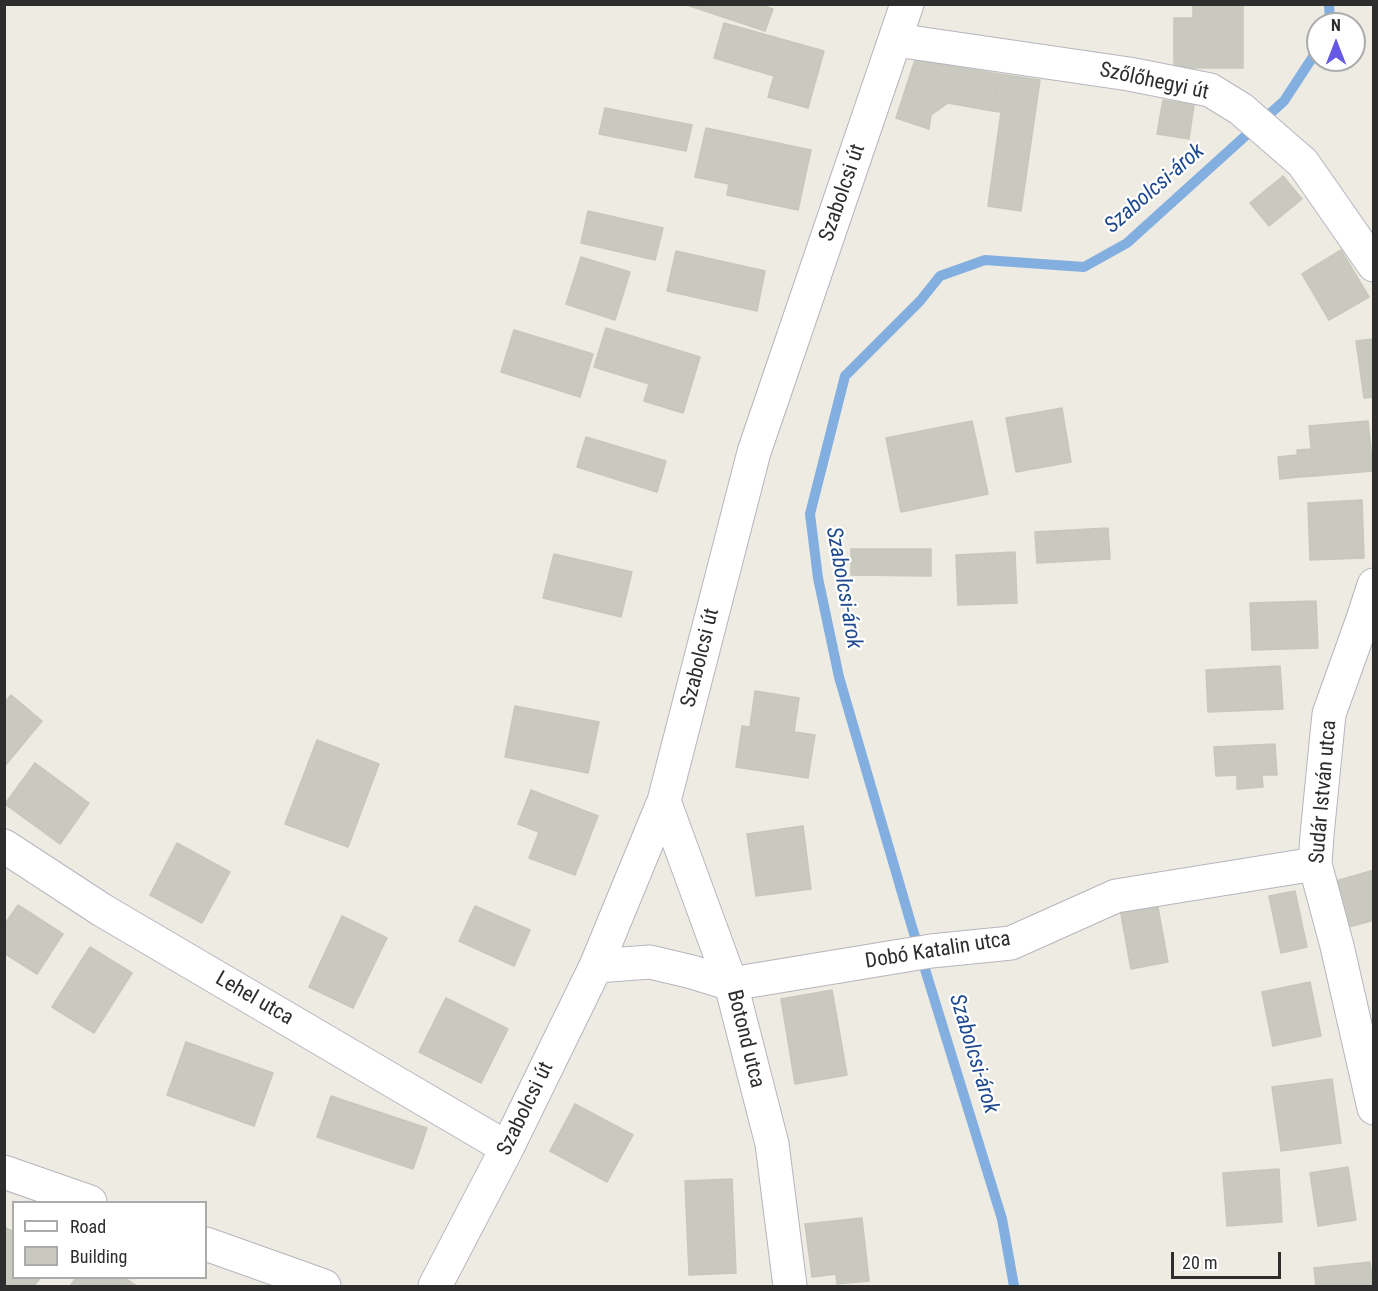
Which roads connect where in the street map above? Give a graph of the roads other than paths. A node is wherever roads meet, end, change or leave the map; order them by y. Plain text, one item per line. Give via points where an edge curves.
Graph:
1 (907, 4) edge
2 (896, 40) junction
3 (1374, 265) edge
4 (1374, 585) edge
5 (664, 801) junction
6 (4, 846) edge
7 (1315, 864) junction
8 (596, 966) junction
9 (731, 984) junction
10 (1374, 1108) edge
11 (507, 1148) junction
12 (4, 1172) edge
13 (84, 1201) edge
14 (207, 1244) edge
15 (324, 1287) edge
16 (435, 1287) edge
17 (790, 1287) edge

1 - 2 street, Szabolcsi út
2 - 3 street, Szőlőhegyi út via 1129,74 1210,90 1241,109 1303,163
2 - 5 street, Szabolcsi út via 754,452
4 - 7 street, Sudár István utca via 1329,714
5 - 8 street, Szabolcsi út
5 - 9 street, Botond utca
6 - 11 street, Lehel utca via 102,910
7 - 9 street, Dobó Katalin utca via 1116,896 1011,943 919,953
7 - 10 street, Sudár István utca
8 - 9 street via 650,962
8 - 11 street, Szabolcsi út
9 - 17 street, Botond utca via 772,1144
11 - 16 street, Szabolcsi út
12 - 13 street
14 - 15 street

